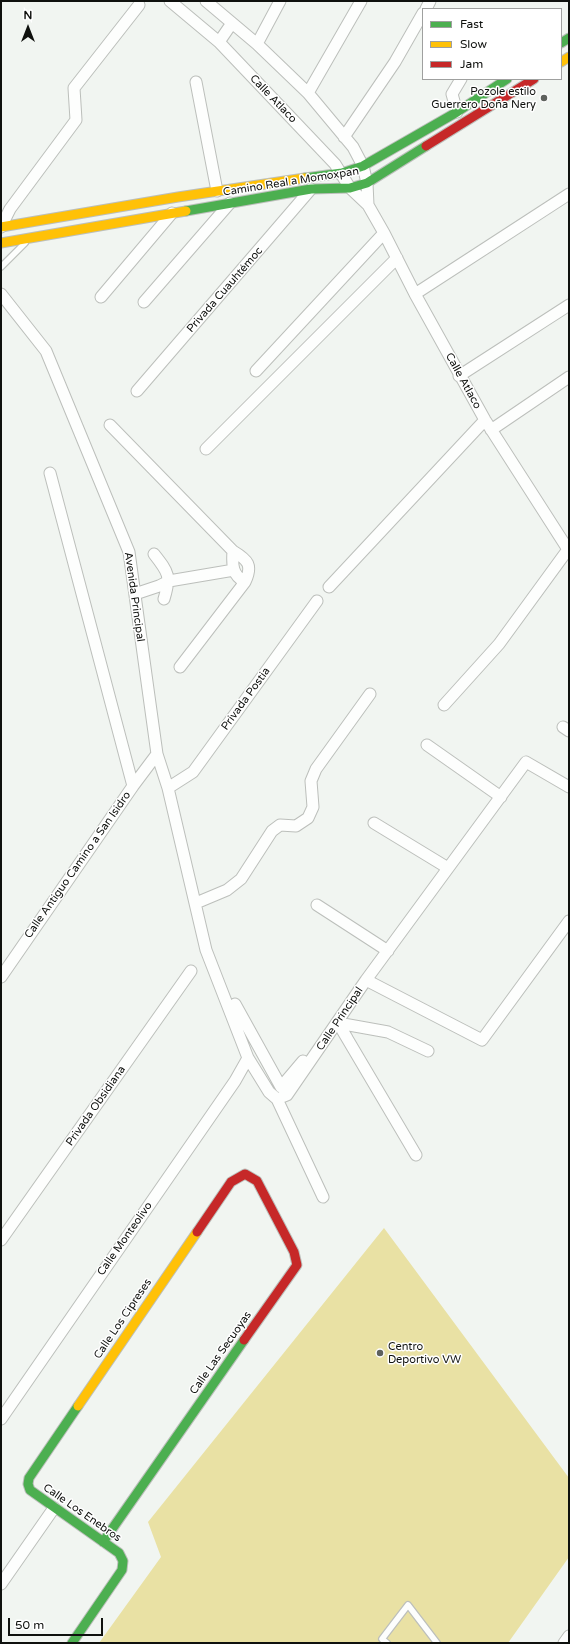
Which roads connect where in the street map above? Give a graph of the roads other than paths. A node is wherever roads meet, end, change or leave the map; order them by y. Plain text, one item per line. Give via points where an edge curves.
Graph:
1 (170, 1) edge
2 (206, 1) edge
3 (280, 1) edge
4 (361, 1) edge
5 (139, 5) dead end
6 (422, 16) edge
7 (232, 23) junction
8 (219, 42) junction
9 (257, 44) junction
10 (460, 80) edge
11 (505, 80) edge
12 (532, 80) edge
13 (196, 82) dead end
14 (308, 93) junction
15 (457, 112) junction
16 (344, 137) junction
17 (363, 166) junction
18 (342, 173) junction
19 (366, 182) junction
20 (350, 188) junction
21 (311, 189) junction
22 (217, 191) junction
23 (569, 194) edge
24 (178, 197) junction
25 (230, 203) junction
26 (368, 205) junction
27 (177, 212) junction
28 (1, 227) edge
29 (384, 233) junction
30 (31, 237) junction
31 (1, 243) edge
32 (397, 258) junction
33 (1, 267) edge
34 (1, 294) edge
35 (415, 294) junction
36 (100, 297) dead end
37 (144, 302) dead end
38 (569, 305) edge
39 (256, 371) dead end
40 (459, 376) junction
41 (569, 376) edge
42 (137, 391) dead end
43 (485, 420) junction
44 (110, 425) dead end
45 (491, 430) junction
46 (206, 449) dead end
47 (50, 473) dead end
48 (569, 550) edge
49 (233, 551) junction
50 (154, 554) dead end
51 (234, 570) junction
52 (169, 581) junction
53 (244, 582) junction
54 (329, 587) dead end
55 (135, 594) junction
56 (164, 600) dead end
57 (317, 601) dead end
58 (180, 667) dead end
59 (370, 694) dead end
60 (444, 705) dead end
61 (427, 745) dead end
62 (157, 754) junction
63 (133, 786) junction
64 (569, 787) edge
65 (168, 788) junction
66 (501, 797) junction
67 (374, 823) dead end
68 (448, 868) junction
69 (196, 903) junction
70 (318, 905) dead end
71 (569, 921) edge
72 (386, 949) junction
73 (191, 971) dead end
74 (1, 976) edge
75 (366, 980) junction
76 (235, 1004) dead end
77 (338, 1023) junction
78 (347, 1038) dead end
79 (428, 1051) dead end
80 (248, 1058) junction
81 (277, 1099) junction
82 (416, 1155) dead end
83 (245, 1174) joint
84 (323, 1197) dead end
85 (1, 1240) edge
86 (1, 1418) edge
87 (28, 1484) joint
88 (54, 1508) junction
89 (103, 1542) junction
90 (1, 1584) edge
91 (569, 1636) edge
92 (72, 1643) edge
93 (387, 1643) edge
94 (437, 1643) edge
95 (564, 1643) edge

1 - 8 street, Calle Atlaco
2 - 7 street, Calle Atlaco
3 - 9 street
4 - 14 street
5 - 28 street via 74,88 76,120 10,210
6 - 16 street via 395,62
7 - 8 street
7 - 9 street, Calle Atlaco
8 - 18 street, Calle Atlaco
9 - 14 street, Calle Atlaco
10 - 15 street via 452,94
11 - 15 street, Camino Real a Momoxpan
12 - 19 street, Camino Real a Momoxpan
13 - 22 street
14 - 16 street, Calle Atlaco
15 - 17 street, Camino Real a Momoxpan
16 - 17 street, Calle Atlaco
17 - 18 street, Camino Real a Momoxpan
17 - 19 street, Calle Atlaco
18 - 20 street, Calle Atlaco
18 - 22 street, Camino Real a Momoxpan
19 - 20 street, Camino Real a Momoxpan
19 - 26 street, Calle Atlaco
20 - 21 street, Camino Real a Momoxpan
20 - 26 street, Calle Atlaco
21 - 25 street, Camino Real a Momoxpan
21 - 42 street, Privada Cuauhtémoc
22 - 24 street, Camino Real a Momoxpan
23 - 35 street
24 - 27 street
24 - 28 street, Camino Real a Momoxpan
25 - 27 street, Camino Real a Momoxpan
25 - 37 street
26 - 29 street, Calle Atlaco
27 - 30 street, Camino Real a Momoxpan
27 - 36 street
29 - 32 street, Calle Atlaco
29 - 39 street
30 - 31 street, Camino Real a Momoxpan
30 - 33 lane
32 - 35 street, Calle Atlaco
32 - 46 street
34 - 55 street, Avenida Principal via 46,351 129,552
35 - 40 street, Calle Atlaco
38 - 40 street
40 - 43 street, Calle Atlaco
41 - 45 street
43 - 45 street, Calle Atlaco
43 - 54 street
44 - 49 street
45 - 48 street, Calle Atlaco
47 - 63 street
48 - 60 street via 499,644
49 - 51 street
49 - 53 street via 245,558 249,567
50 - 52 street via 165,567
51 - 52 street
51 - 53 street via 237,578
52 - 55 street
52 - 56 street
53 - 58 street
55 - 62 street, Avenida Principal
57 - 65 street, Privada Postia via 193,772
59 - 69 street via 316,769 311,781 314,807 308,818 296,826 280,825 272,831 241,879 227,890
61 - 66 street
62 - 63 street, Calle Antiguo Camino a San Isidro
62 - 65 street, Avenida Principal
63 - 74 street, Calle Antiguo Camino a San Isidro
64 - 66 street, Calle Principal via 526,762
65 - 69 street, Avenida Principal
66 - 68 street, Calle Principal
67 - 68 street
68 - 72 street, Calle Principal
69 - 80 street via 206,950
70 - 72 street
71 - 75 street via 482,1040
72 - 75 street, Calle Principal
72 - 76 street via 313,1050 281,1087
73 - 85 street, Privada Obsidiana
75 - 77 street, Calle Principal
77 - 78 street
77 - 79 street via 388,1032
77 - 81 street, Calle Principal via 287,1095
77 - 82 street
80 - 81 street via 269,1092
80 - 86 street, Calle Monteolivo via 235,1081
81 - 84 street
83 - 87 street, Calle Los Cipreses via 231,1182 29,1478
83 - 89 street, Calle Las Secuoyas via 257,1181 294,1252 297,1265
87 - 88 street, Calle Los Enebros via 30,1490
88 - 89 street, Calle Los Enebros
88 - 90 street
89 - 92 street, Calle Los Enebros via 119,1553 123,1561 122,1570
91 - 95 street
93 - 94 lane via 382,1639 408,1605

